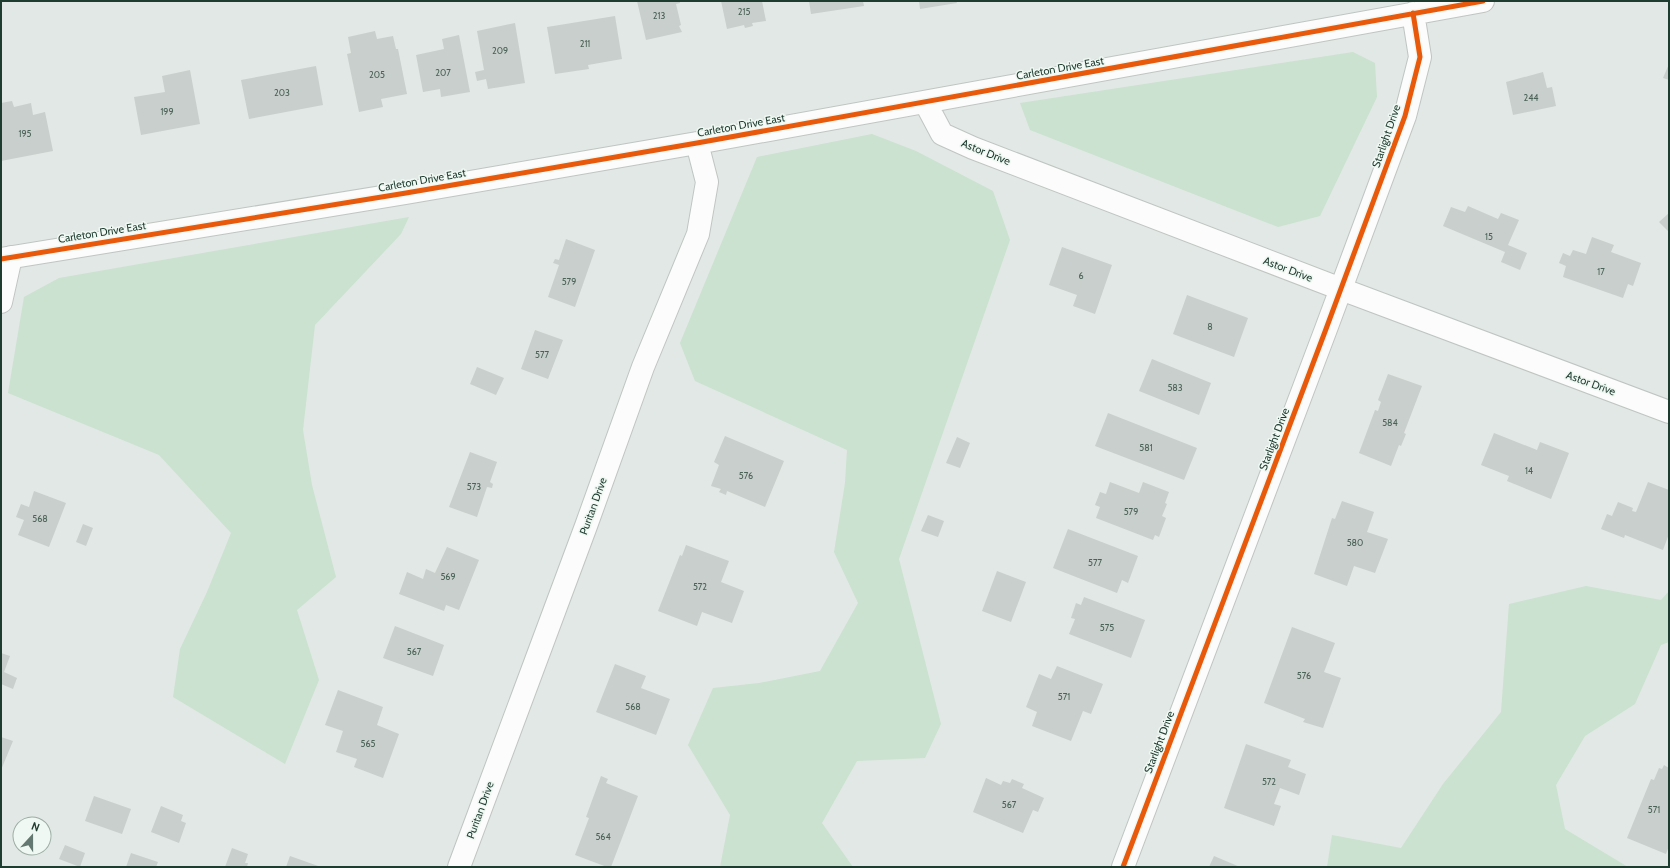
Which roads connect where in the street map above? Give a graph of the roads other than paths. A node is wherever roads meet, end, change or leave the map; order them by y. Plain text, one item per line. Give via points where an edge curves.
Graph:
1 (1483, 1) edge
2 (1413, 14) junction
3 (925, 102) junction
4 (697, 143) junction
5 (6, 258) edge
6 (1341, 289) junction
7 (1, 302) edge
8 (1669, 412) edge
9 (459, 867) edge
10 (1123, 867) edge

1 - 2 street, Carleton Drive East
2 - 3 street, Carleton Drive East
2 - 6 street, Starlight Drive via 1420,57 1405,116
3 - 4 street, Carleton Drive East
3 - 6 street, Astor Drive via 942,134
4 - 5 street, Carleton Drive East
4 - 9 street, Puritan Drive via 707,182 698,234 643,367
5 - 7 street
6 - 8 street, Astor Drive
6 - 10 street, Starlight Drive

